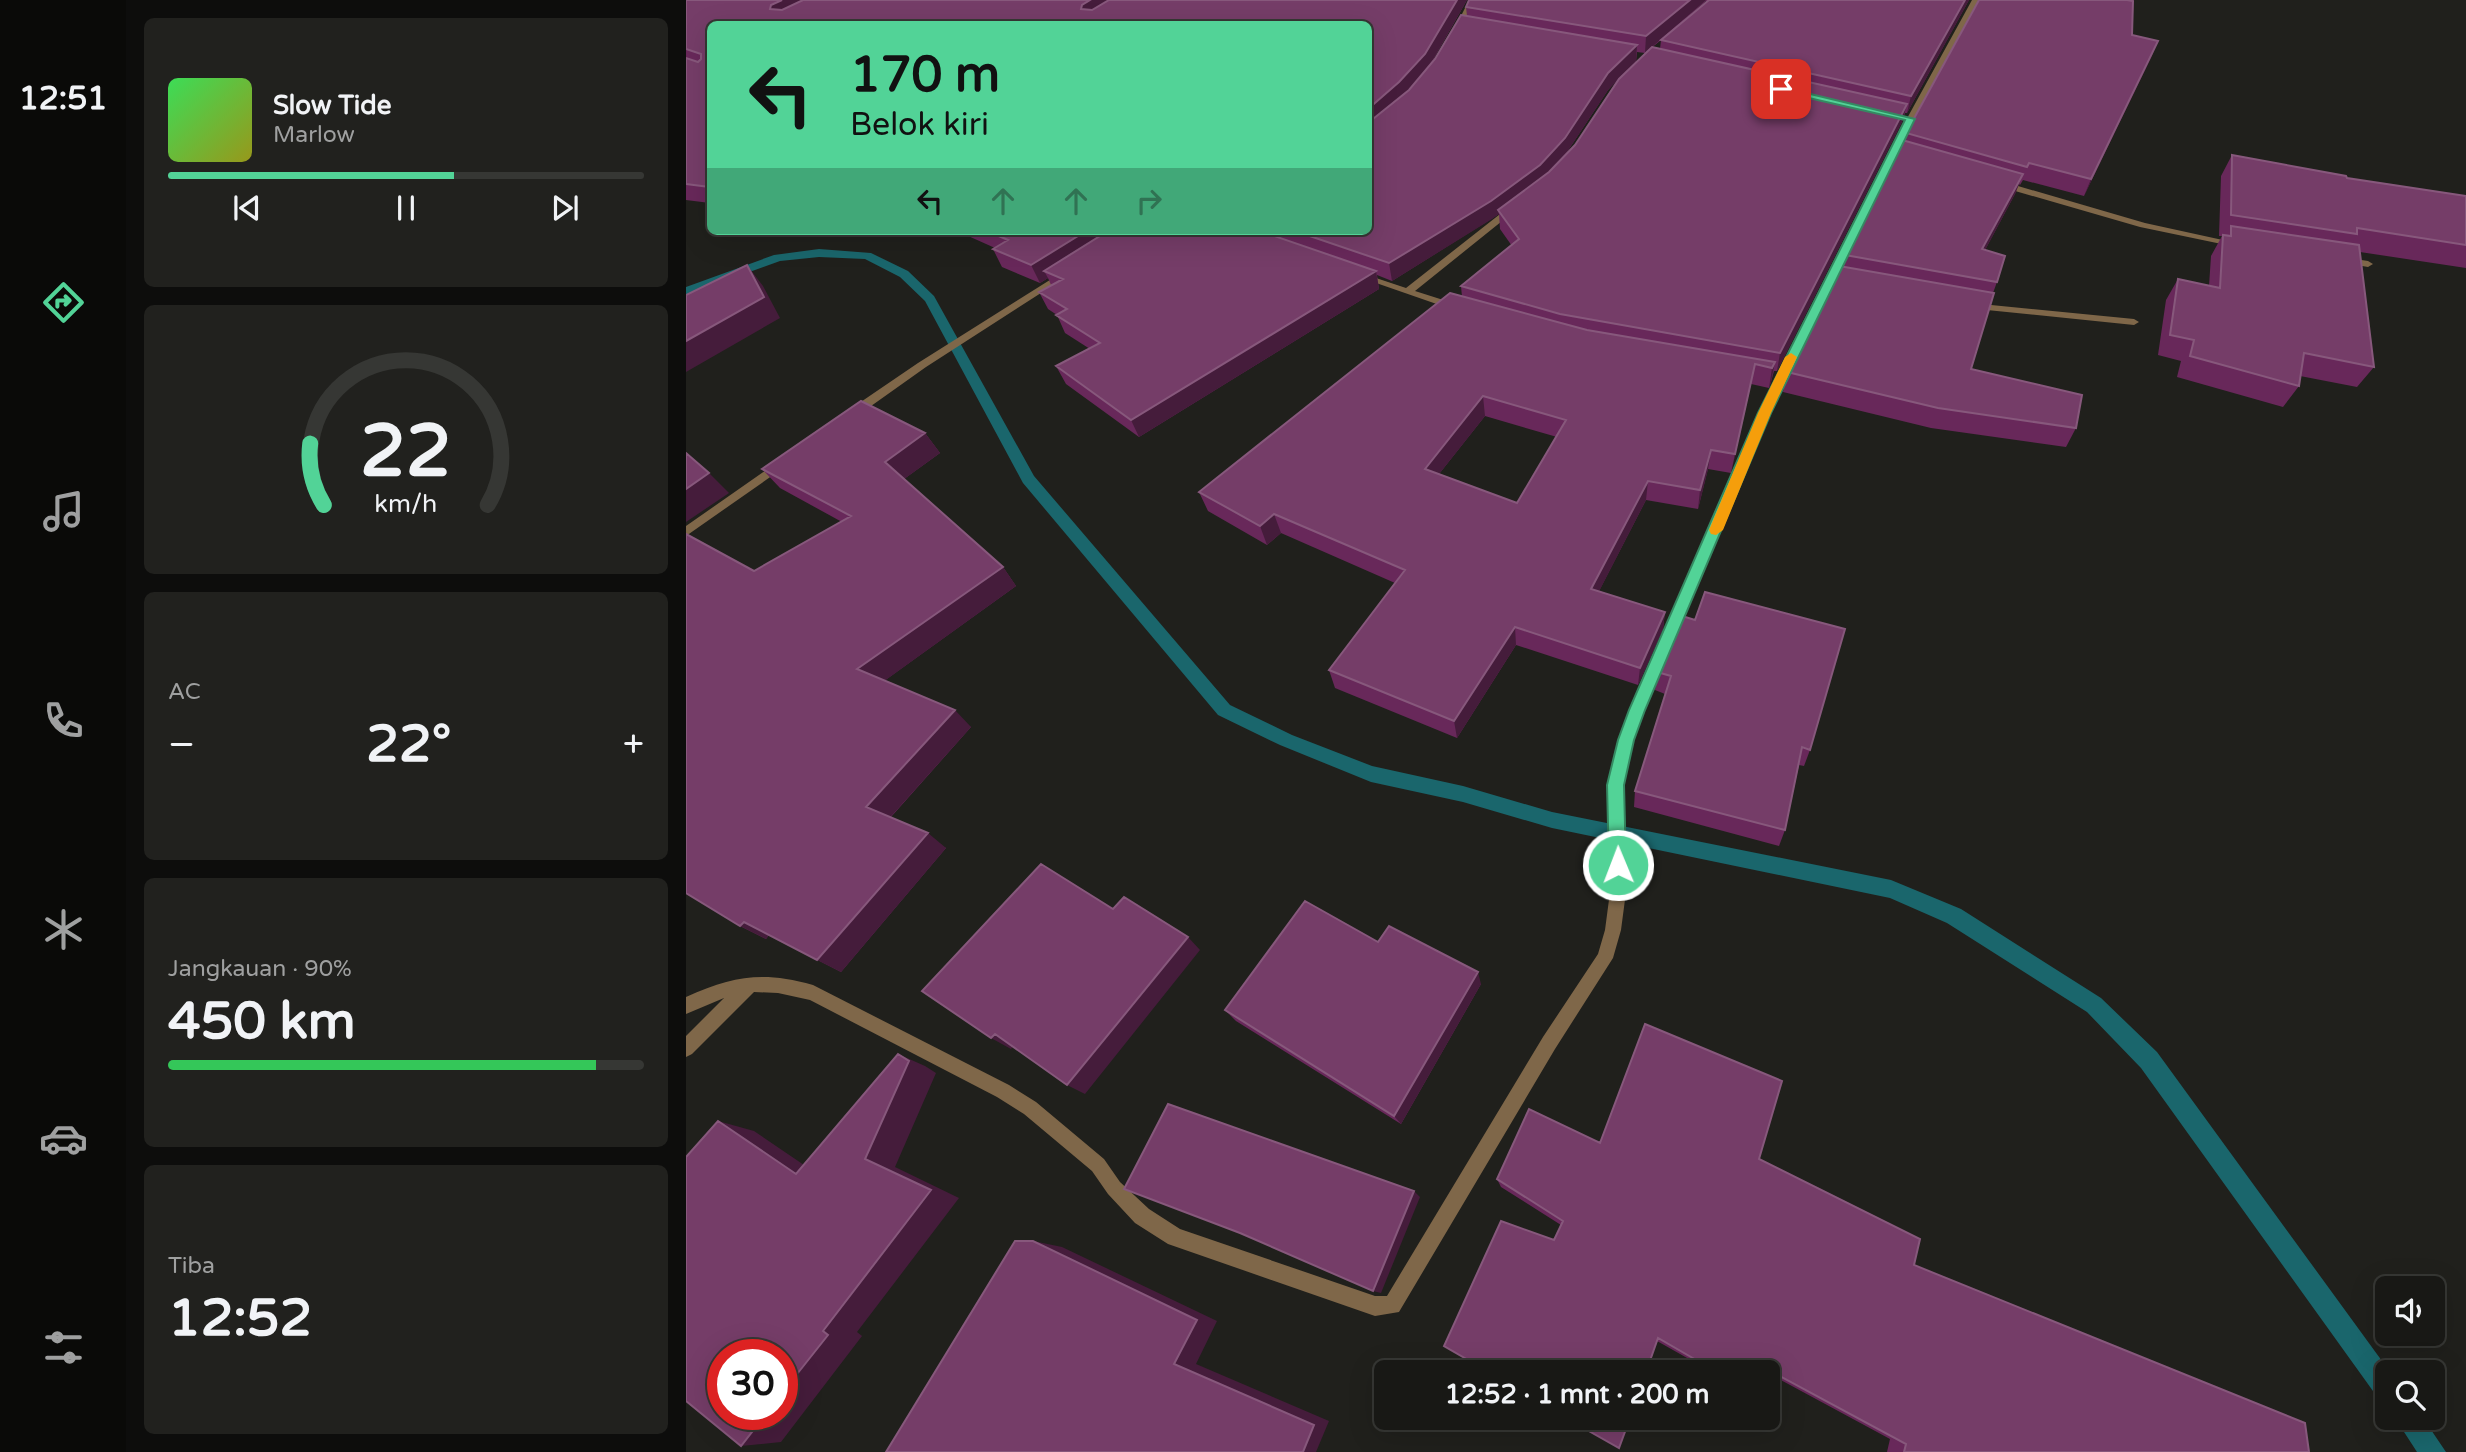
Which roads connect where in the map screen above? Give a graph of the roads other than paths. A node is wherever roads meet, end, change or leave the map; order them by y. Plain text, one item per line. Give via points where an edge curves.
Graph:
1 (1473, 0) edge
2 (1976, 0) edge
3 (1458, 26) junction
4 (1472, 29) edge
5 (1452, 38) edge
6 (1898, 116) edge
7 (1910, 119) junction
8 (1892, 152) junction
9 (1906, 156) edge
10 (1985, 179) edge
11 (1519, 205) edge
12 (2252, 247) edge
13 (2329, 258) edge
14 (2368, 264) dead end
15 (1076, 267) edge
16 (1356, 274) edge
17 (1829, 279) junction
18 (1843, 282) edge
19 (1407, 292) junction
20 (1964, 306) edge
21 (1473, 312) edge
22 (2134, 322) dead end
23 (843, 420) edge
24 (787, 459) edge
25 (686, 532) edge
26 (752, 982) junction
27 (686, 1006) edge
28 (686, 1048) edge

1 - 3 street
2 - 7 street
3 - 4 street
3 - 5 street
6 - 7 street
7 - 8 street
8 - 9 street
8 - 17 street
10 - 12 street via 2144,225
11 - 19 street
13 - 14 street
15 - 23 street
16 - 19 street
17 - 18 street
17 - 26 street via 1774,377 1626,740 1616,785 1618,892 1605,958 1392,1306 1383,1307 1175,1237 1142,1216 1098,1164 1003,1091 813,993 783,983
19 - 21 street
20 - 22 street
24 - 25 street
26 - 27 street
26 - 28 street

